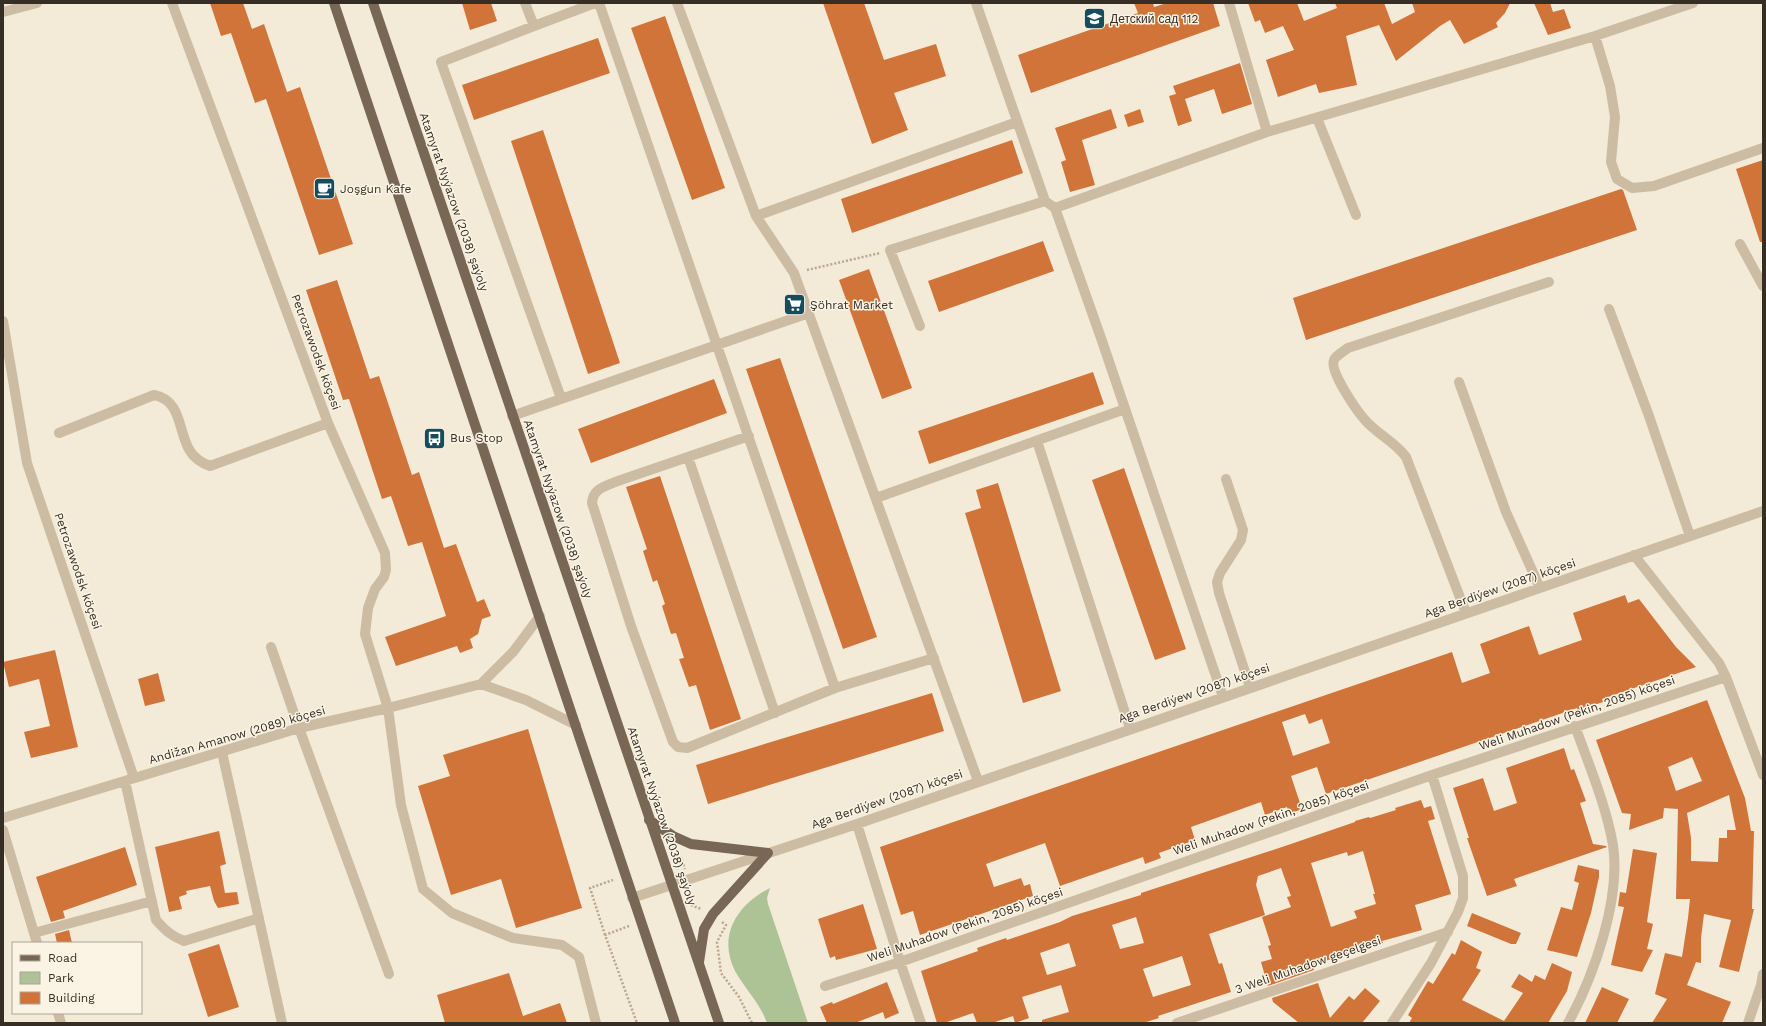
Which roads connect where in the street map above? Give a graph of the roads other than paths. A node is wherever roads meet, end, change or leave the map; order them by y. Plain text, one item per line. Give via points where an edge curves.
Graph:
1 (37, 3) edge
2 (172, 3) edge
3 (334, 3) edge
4 (373, 3) edge
5 (525, 3) edge
6 (595, 3) edge
7 (599, 3) edge
8 (677, 3) edge
9 (976, 3) edge
10 (1229, 3) edge
11 (1693, 3) edge
12 (3, 12) edge
13 (534, 26) junction
14 (1594, 36) junction
15 (1317, 118) junction
16 (1017, 122) junction
17 (1267, 132) junction
18 (1763, 148) edge
19 (1045, 201) junction
20 (1055, 208) junction
21 (1356, 215) dead end
22 (756, 216) junction
23 (1740, 244) dead end
24 (1549, 282) dead end
25 (1763, 286) edge
26 (1609, 310) dead end
27 (809, 313) junction
28 (3, 321) edge
29 (920, 326) dead end
30 (717, 344) junction
31 (1459, 382) dead end
32 (562, 398) junction
33 (1125, 410) junction
34 (512, 416) junction
35 (328, 423) junction
36 (59, 433) dead end
37 (749, 436) junction
38 (1037, 441) junction
39 (688, 457) junction
40 (1226, 479) dead end
41 (876, 498) junction
42 (1763, 511) edge
43 (1690, 536) junction
44 (1634, 556) junction
45 (1540, 588) junction
46 (1466, 613) junction
47 (540, 616) junction
48 (271, 647) dead end
49 (934, 658) junction
50 (1726, 677) junction
51 (481, 684) junction
52 (1250, 687) junction
53 (836, 688) junction
54 (1223, 697) junction
55 (388, 708) junction
56 (775, 713) junction
57 (576, 725) junction
58 (1575, 726) junction
59 (299, 728) junction
60 (1130, 728) junction
61 (222, 752) junction
62 (1763, 775) edge
63 (1432, 776) junction
64 (130, 780) junction
65 (978, 781) junction
66 (3, 818) edge
67 (649, 820) junction
68 (857, 824) junction
69 (3, 830) edge
70 (768, 853) junction
71 (671, 885) junction
72 (632, 898) junction
73 (152, 901) junction
74 (259, 918) junction
75 (1448, 932) junction
76 (35, 938) edge
77 (900, 962) junction
78 (699, 964) junction
79 (389, 974) dead end
80 (1763, 974) edge
81 (825, 986) dead end
82 (282, 1023) edge
83 (596, 1023) edge
84 (675, 1023) edge
85 (719, 1023) edge
86 (921, 1023) edge
87 (1177, 1023) edge
88 (1392, 1023) edge
89 (1568, 1023) edge
90 (1748, 1023) edge

1 - 12 street
2 - 35 street, Petrozawodsk köçesi
3 - 47 main road
4 - 34 main road, Atamyrat Nyýazow (2038) şaýoly
5 - 13 street
6 - 13 street
7 - 30 street
8 - 22 street
9 - 16 street
10 - 17 street
11 - 14 street
13 - 32 street via 441,62
14 - 15 street
14 - 18 street via 1610,86 1615,117 1611,162 1617,179 1632,188 1654,186
15 - 17 street
15 - 21 street
16 - 19 street
16 - 22 street
17 - 20 street
19 - 20 street
19 - 29 street via 890,250
20 - 33 street
22 - 27 street via 794,273
23 - 25 street
24 - 46 street via 1348,348 1334,361 1333,367 1344,390 1365,420 1406,457
26 - 43 street
27 - 30 street
27 - 41 street
28 - 64 street, Petrozawodsk köçesi via 27,463
30 - 32 street
30 - 37 street
31 - 45 street via 1506,512
32 - 34 street
33 - 38 street
33 - 54 street
34 - 67 main road, Atamyrat Nyýazow (2038) şaýoly
35 - 36 street via 210,466 200,462 190,451 174,407 163,396 154,395
35 - 55 street, Petrozawodsk köçesi via 385,553 386,570 384,577 374,589 368,608 365,634
37 - 39 street
37 - 53 street
38 - 41 street
38 - 60 street
39 - 56 street
39 - 56 street via 615,482 595,491 592,496 592,503 631,626 668,730 678,747 687,748
40 - 52 street via 1243,530 1241,540 1220,572 1219,594
41 - 49 street
42 - 43 street, Aga Berdiýew (2087) köçesi
43 - 44 street, Aga Berdiýew (2087) köçesi
44 - 45 street, Aga Berdiýew (2087) köçesi
44 - 50 street via 1710,652
45 - 46 street, Aga Berdiýew (2087) köçesi
46 - 52 street, Aga Berdiýew (2087) köçesi
47 - 51 street via 513,652
47 - 57 main road
48 - 59 street
49 - 53 street
49 - 65 street
50 - 58 street, Weli Muhadow (Pekin, 2085) köçesi
50 - 62 street
51 - 55 street, Andižan Amanow (2089) köçesi
51 - 57 street via 526,700
52 - 54 street, Aga Berdiýew (2087) köçesi
53 - 56 street
54 - 60 street, Aga Berdiýew (2087) köçesi
55 - 59 street, Andižan Amanow (2089) köçesi
55 - 83 street, Petrozawodsk köçesi via 401,805 423,888 452,913 513,938 562,945 579,957
57 - 72 main road
58 - 63 street, Weli Muhadow (Pekin, 2085) köçesi
58 - 89 street via 1609,826 1614,872 1603,937 1586,986
59 - 61 street, Andižan Amanow (2089) köçesi
59 - 79 street
60 - 65 street, Aga Berdiýew (2087) köçesi
61 - 64 street, Andižan Amanow (2089) köçesi
61 - 74 street
63 - 75 street via 1464,883 1463,898
63 - 77 street, Weli Muhadow (Pekin, 2085) köçesi
64 - 66 street, Andižan Amanow (2089) köçesi
64 - 73 street, Petrozawodsk köçesi
65 - 68 street, Aga Berdiýew (2087) köçesi
67 - 70 main road via 691,844
67 - 71 main road, Atamyrat Nyýazow (2038) şaýoly
68 - 70 street, Aga Berdiýew (2087) köçesi
68 - 77 street
69 - 76 street
70 - 71 street, Aga Berdiýew (2087) köçesi
70 - 78 main road via 713,914 704,929
71 - 72 street, Aga Berdiýew (2087) köçesi
71 - 78 main road, Atamyrat Nyýazow (2038) şaýoly
72 - 84 main road
73 - 74 street, Petrozawodsk köçesi via 156,920 173,937 184,941
73 - 76 street
74 - 82 street
75 - 87 street, 3 Weli Muhadow geçelgesi
75 - 88 street
77 - 81 street, Weli Muhadow (Pekin, 2085) köçesi
77 - 86 street
78 - 85 main road, Atamyrat Nyýazow (2038) şaýoly
80 - 90 street

